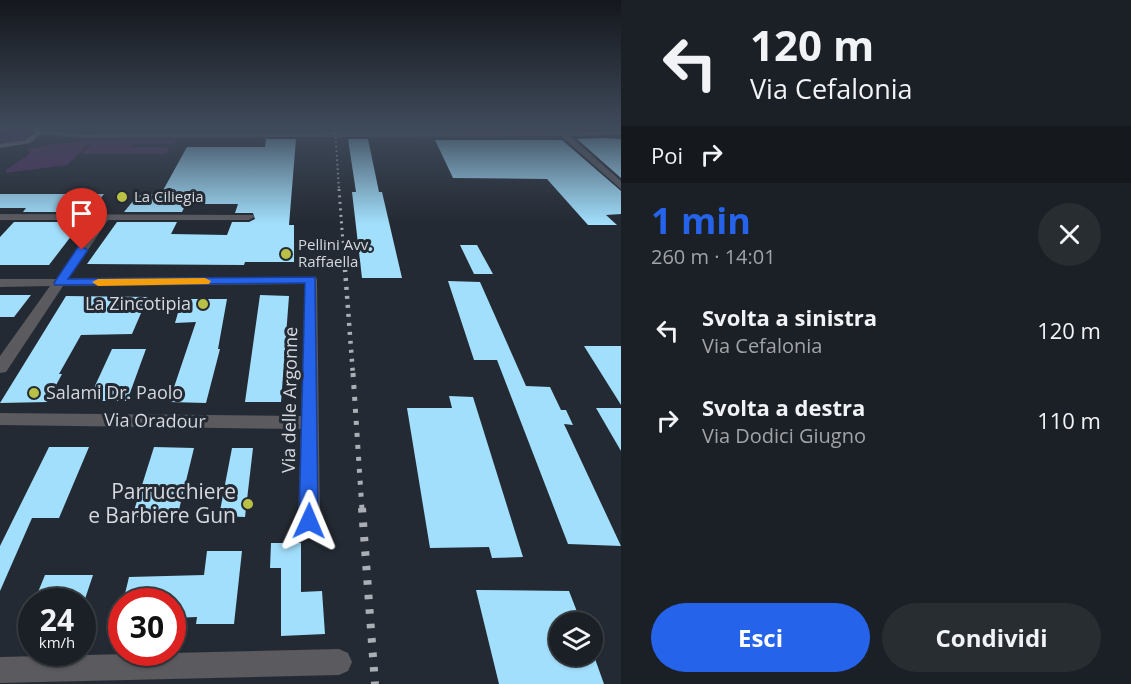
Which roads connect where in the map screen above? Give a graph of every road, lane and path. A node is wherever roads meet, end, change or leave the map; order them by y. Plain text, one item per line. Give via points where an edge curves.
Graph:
1 (592, 160) edge
2 (621, 186) edge
3 (0, 217) edge
4 (105, 217) junction
5 (249, 217) dead end
6 (0, 283) edge
7 (59, 283) junction
8 (0, 368) edge
9 (0, 419) edge
10 (310, 423) junction
11 (309, 521) dead end
12 (339, 662) dead end
13 (0, 670) edge

1 - 2 street
3 - 4 street
4 - 5 street
4 - 7 street
6 - 7 street
7 - 8 street
7 - 10 street, Via delle Argonne via 311,280
9 - 10 street, Via Oradour
10 - 11 street, Via delle Argonne
12 - 13 street

